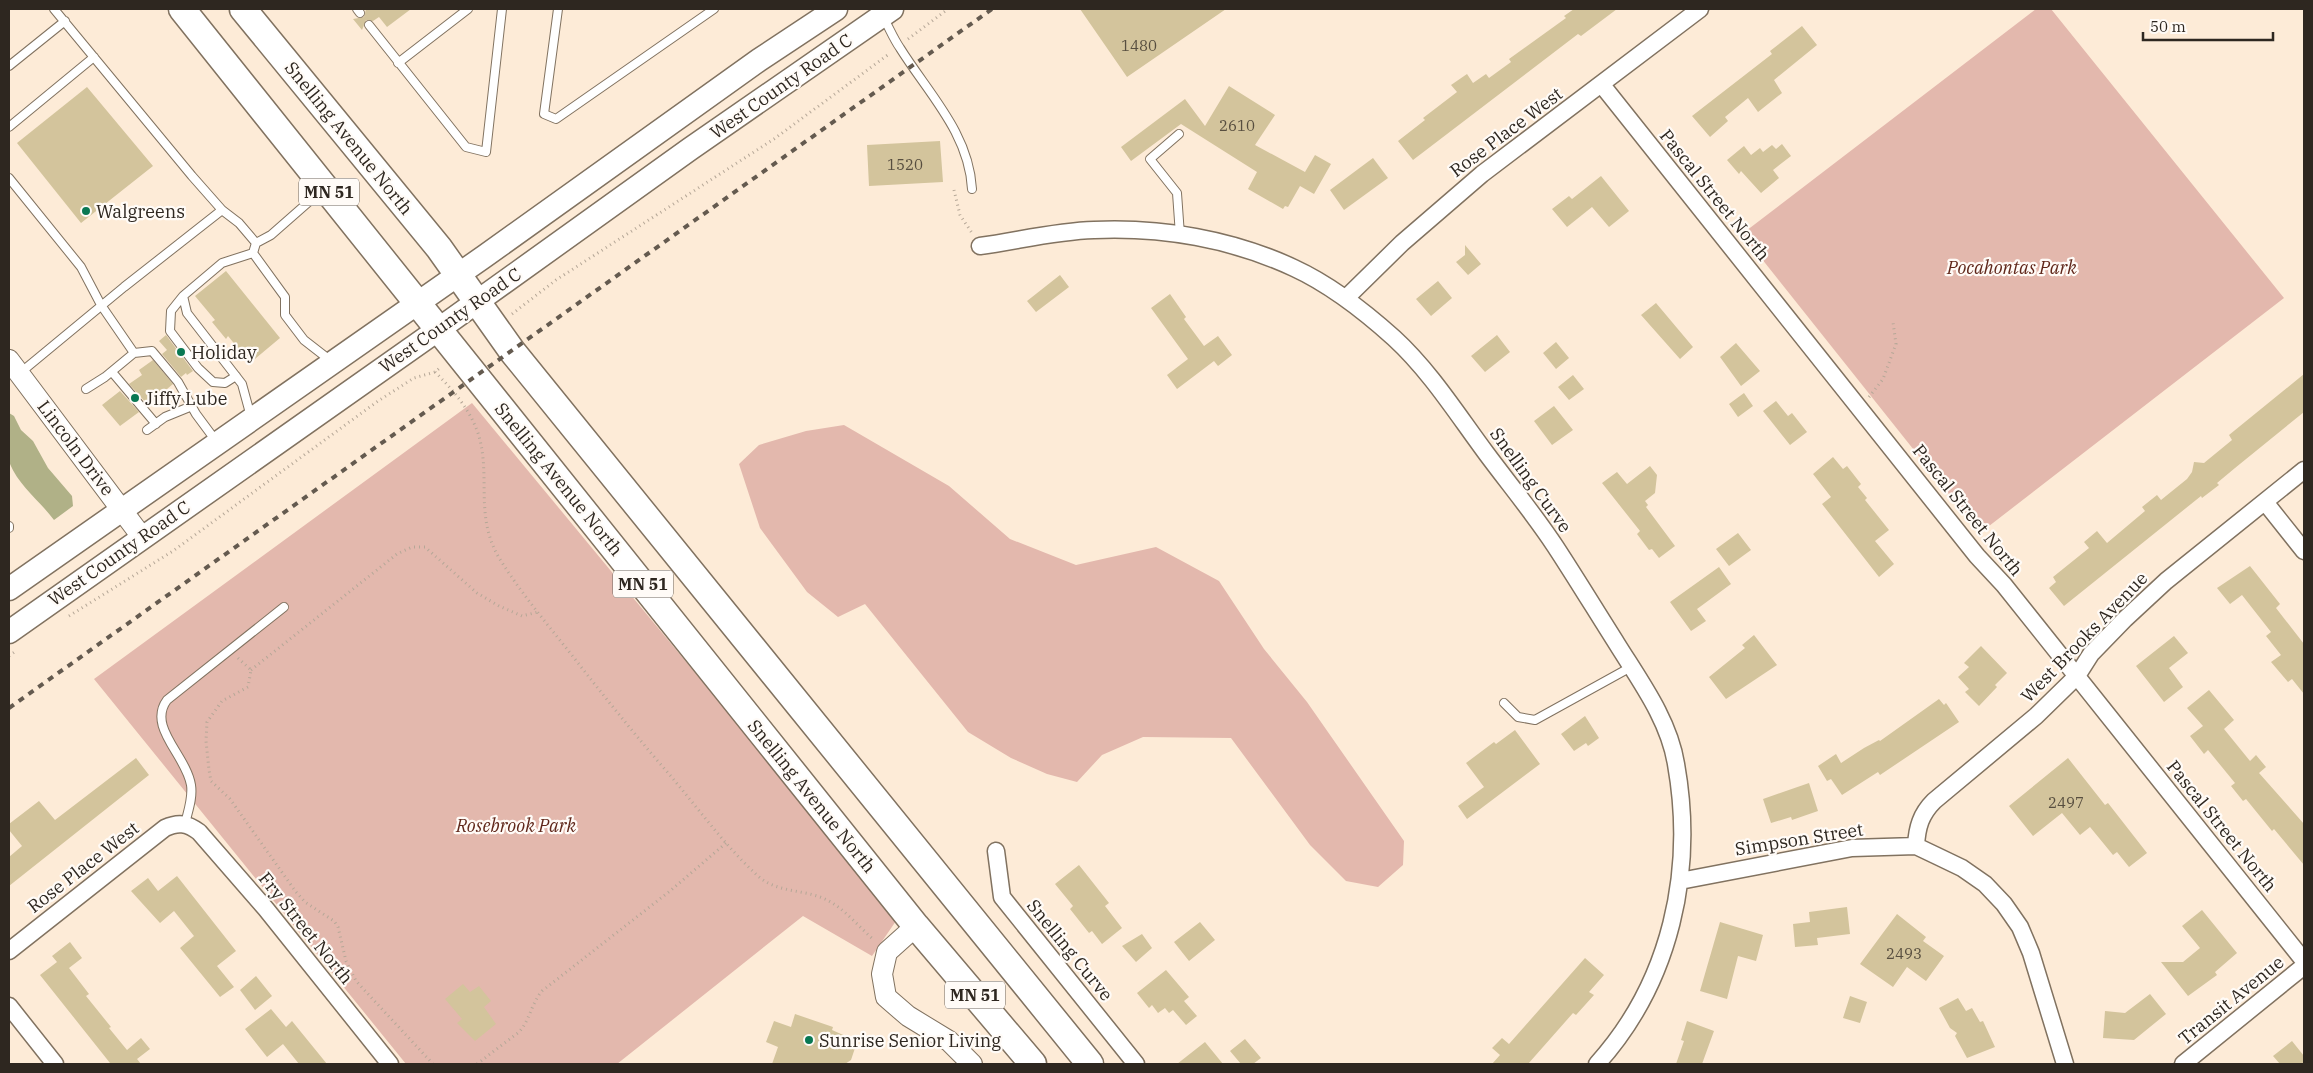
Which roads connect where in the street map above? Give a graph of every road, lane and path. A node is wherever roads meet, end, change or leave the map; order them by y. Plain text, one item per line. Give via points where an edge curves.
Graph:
1 (54, 9) edge
2 (182, 9) edge
3 (243, 9) edge
4 (468, 9) edge
5 (502, 9) edge
6 (558, 9) edge
7 (714, 9) edge
8 (836, 9) edge
9 (1700, 9) edge
10 (886, 11) edge
11 (65, 21) junction
12 (369, 25) dead end
13 (94, 56) junction
14 (398, 63) junction
15 (9, 66) edge
16 (1602, 85) junction
17 (9, 127) edge
18 (1179, 134) dead end
19 (9, 178) edge
20 (318, 179) junction
21 (954, 190) dead end
22 (972, 190) dead end
23 (222, 210) junction
24 (1180, 235) junction
25 (256, 243) junction
26 (980, 246) joint
27 (253, 253) junction
28 (458, 274) junction
29 (183, 296) junction
30 (1346, 298) junction
31 (477, 301) junction
32 (418, 303) junction
33 (101, 305) junction
34 (1893, 322) dead end
35 (439, 329) junction
36 (134, 353) junction
37 (333, 362) junction
38 (14, 366) edge
39 (112, 372) junction
40 (435, 372) dead end
41 (236, 376) junction
42 (86, 389) dead end
43 (192, 406) junction
44 (1858, 406) junction
45 (251, 419) junction
46 (156, 424) junction
47 (148, 430) dead end
48 (217, 443) junction
49 (2304, 470) edge
50 (2264, 502) junction
51 (122, 509) junction
52 (142, 537) junction
53 (2304, 551) edge
54 (9, 589) edge
55 (284, 607) dead end
56 (538, 612) junction
57 (9, 632) edge
58 (229, 650) junction
59 (1632, 667) junction
60 (251, 670) junction
61 (2077, 676) junction
62 (1504, 704) dead end
63 (185, 824) junction
64 (726, 843) junction
65 (1916, 846) junction
66 (996, 851) dead end
67 (1680, 881) junction
68 (916, 926) junction
69 (9, 951) edge
70 (887, 952) junction
71 (2304, 961) edge
72 (2304, 966) edge
73 (9, 1006) edge
74 (1603, 1062) edge
75 (55, 1064) edge
76 (390, 1064) edge
77 (433, 1064) edge
78 (477, 1064) edge
79 (972, 1064) edge
80 (1033, 1064) edge
81 (1090, 1064) edge
82 (1136, 1064) edge
83 (2064, 1064) edge
84 (2183, 1064) edge

1 - 11 lane
2 - 20 highway, Snelling Avenue North / MN 51
3 - 28 highway, Snelling Avenue North / MN 51
4 - 14 lane
5 - 14 lane via 486,152 466,147
6 - 7 lane via 544,114 556,119
8 - 28 main road, West County Road C
9 - 16 street, Rose Place West
10 - 22 lane via 899,46 940,104 961,141
10 - 31 main road, West County Road C
11 - 13 lane
11 - 15 lane
12 - 14 lane
13 - 17 lane
13 - 23 lane
16 - 30 street, Rose Place West via 1482,174 1402,243
16 - 44 street, Pascal Street North
18 - 24 lane via 1150,159 1177,194
19 - 33 lane via 81,267
20 - 25 lane via 312,199 271,235
20 - 32 highway, Snelling Avenue North / MN 51
21 - 26 path via 960,215
23 - 25 lane via 239,223
23 - 33 lane
24 - 26 street, Snelling Curve via 1155,231 1091,230
24 - 30 street, Snelling Curve via 1213,240 1257,253 1296,269
25 - 27 lane
27 - 29 lane via 222,263
27 - 37 lane via 285,297 284,315 304,340
28 - 31 highway, Snelling Avenue North / MN 51
28 - 32 main road, West County Road C
29 - 41 lane via 187,314
29 - 41 lane via 171,311 170,331 213,382 225,382
30 - 59 street, Snelling Curve via 1395,339 1422,368 1554,543
31 - 35 main road, West County Road C
31 - 81 highway, Snelling Avenue North / MN 51 via 518,358
32 - 35 highway, Snelling Avenue North / MN 51
32 - 37 main road, West County Road C
33 - 36 lane
33 - 38 lane
34 - 44 path via 1896,344 1883,379 1873,394
35 - 52 main road, West County Road C
35 - 68 highway, Snelling Avenue North / MN 51
36 - 39 lane
36 - 43 lane via 152,351 178,382
37 - 45 main road, West County Road C
38 - 51 street, Lincoln Drive
39 - 42 lane
39 - 46 lane
40 - 56 path via 455,392 470,415 482,453 483,510 488,534 499,559
41 - 45 lane via 249,403
43 - 46 lane
43 - 48 lane
44 - 61 street, Pascal Street North
45 - 48 main road, West County Road C
46 - 47 lane
48 - 51 main road, West County Road C
49 - 50 street, West Brooks Avenue
50 - 53 street
50 - 61 street, West Brooks Avenue via 2166,581 2125,619 2092,654
51 - 52 street, Lincoln Drive
51 - 54 main road, West County Road C
52 - 57 main road, West County Road C
55 - 58 lane
56 - 60 path via 522,616 500,606 477,592 425,547 412,547 385,563
56 - 64 path via 634,734
58 - 60 path
58 - 63 lane via 167,700 160,713 160,722 182,759 191,785 192,798
59 - 62 lane via 1535,720 1518,717
59 - 67 street, Snelling Curve via 1664,726 1676,762 1682,822
60 - 77 path via 248,686 222,701 207,722 206,741 212,781 230,799 296,892 334,921 346,961 356,981
61 - 65 street, West Brooks Avenue via 2036,716 1924,811 1917,828
61 - 71 street, Pascal Street North
63 - 69 street, Rose Place West via 175,823 164,828
63 - 76 street, Fry Street North via 198,832 266,909
64 - 70 path via 769,885 827,900
64 - 78 path via 542,991 525,1026
65 - 67 street, Simpson Street via 1852,848
65 - 83 street, Simpson Street via 1962,868 1985,884 2020,927 2031,952
66 - 82 street, Snelling Curve via 1002,897
67 - 74 street, Snelling Curve via 1671,931 1660,961 1633,1015
68 - 70 street
68 - 80 highway, Snelling Avenue North / MN 51
70 - 79 street via 882,974 886,997 908,1016 949,1041
72 - 84 street, Transit Avenue
73 - 75 street

